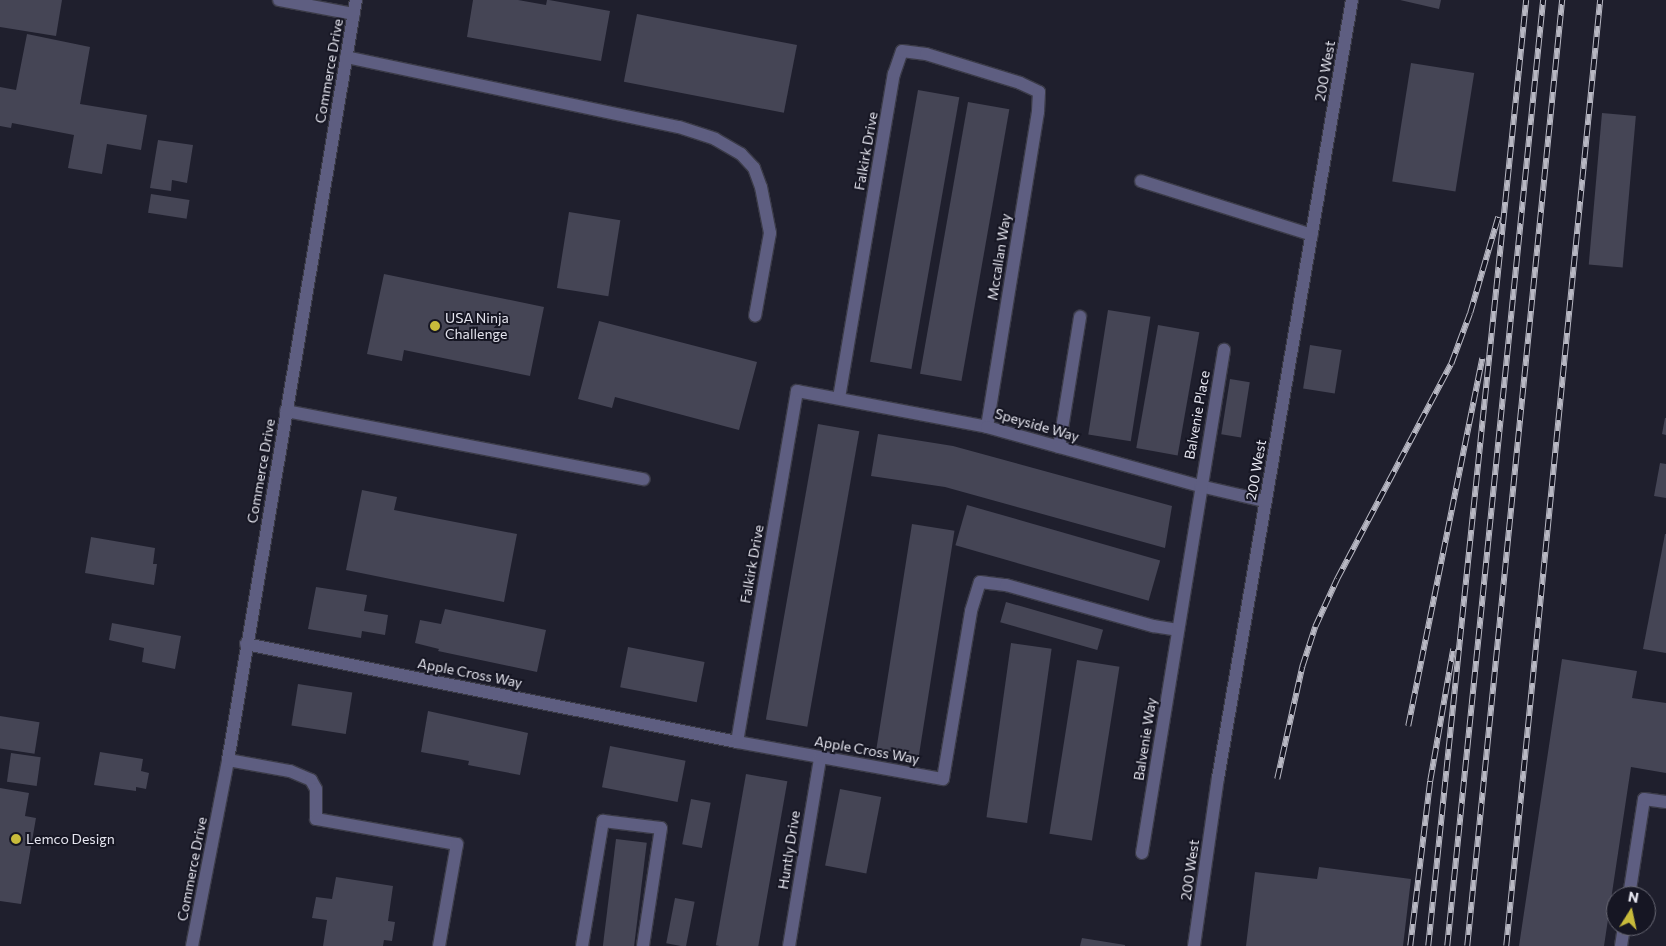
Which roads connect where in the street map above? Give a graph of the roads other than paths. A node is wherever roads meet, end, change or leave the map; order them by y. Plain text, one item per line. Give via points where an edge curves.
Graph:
1 (356, 0) edge
2 (1352, 0) edge
3 (285, 1) edge
4 (354, 14) junction
5 (346, 57) junction
6 (1039, 92) joint
7 (1140, 181) dead end
8 (1312, 234) junction
9 (755, 316) dead end
10 (1080, 316) dead end
11 (1224, 350) dead end
12 (797, 392) joint
13 (839, 398) junction
14 (286, 411) junction
15 (986, 427) junction
16 (1059, 447) junction
17 (644, 479) dead end
18 (1200, 486) junction
19 (1266, 501) junction
20 (1178, 630) junction
21 (246, 644) junction
22 (737, 742) junction
23 (820, 758) junction
24 (228, 760) junction
25 (1666, 802) edge
26 (1142, 853) dead end
27 (1631, 886) edge
28 (192, 946) edge
29 (439, 946) edge
30 (582, 946) edge
31 (643, 946) edge
32 (789, 946) edge
33 (1194, 946) edge

1 - 4 street, Commerce Drive
2 - 8 street, 200 West
3 - 4 street
4 - 5 street, Commerce Drive
5 - 9 street via 679,127 715,139 741,154 754,168 770,232
5 - 14 street, Commerce Drive
6 - 13 street, Falkirk Drive via 926,54 902,51 894,74
6 - 15 street, Mccallan Way
7 - 8 street
8 - 19 street, 200 West
10 - 16 street
11 - 18 street, Balvenie Place
12 - 13 street, Speyside Way
12 - 22 street, Falkirk Drive
13 - 15 street, Speyside Way
14 - 17 street
14 - 21 street, Commerce Drive
15 - 16 street, Speyside Way
16 - 18 street, Speyside Way
18 - 19 street, Speyside Way
18 - 20 street
19 - 33 street, 200 West via 1218,778
20 - 23 street, Apple Cross Way via 1006,585 980,582 971,611 943,779
20 - 26 street, Balvenie Way
21 - 22 street, Apple Cross Way
21 - 24 street, Commerce Drive
22 - 23 street, Apple Cross Way
23 - 32 street, Huntly Drive
24 - 28 street, Commerce Drive
24 - 29 street via 290,771 311,780 316,789 316,818 457,844
25 - 27 street via 1644,799
30 - 31 street via 603,822 661,828

